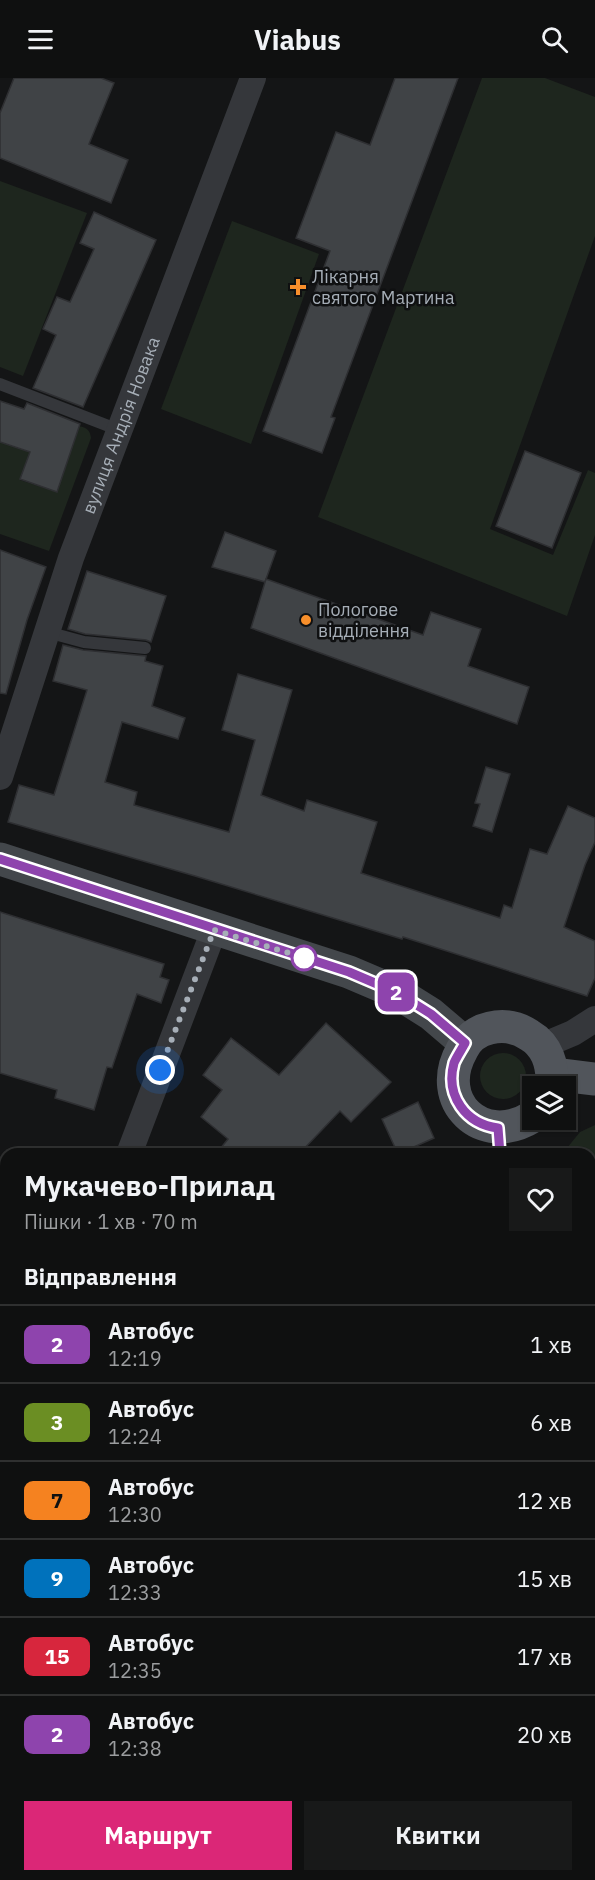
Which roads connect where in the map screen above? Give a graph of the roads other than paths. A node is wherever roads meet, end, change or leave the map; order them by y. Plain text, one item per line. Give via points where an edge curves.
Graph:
1 (253, 78) edge
2 (0, 384) edge
3 (119, 430) junction
4 (47, 633) junction
5 (145, 648) dead end
6 (0, 777) edge
7 (0, 860) edge
8 (214, 930) junction
9 (595, 1019) edge
10 (465, 1043) junction
11 (549, 1068) edge
12 (595, 1079) edge
13 (522, 1123) edge
14 (499, 1141) edge
15 (131, 1148) edge

1 - 3 street, вулиця Андрія Новака
2 - 3 lane
3 - 4 street, вулиця Андрія Новака
4 - 5 lane via 84,642
4 - 6 street, вулиця Андрія Новака
7 - 8 main road
8 - 10 main road via 349,972 396,992 431,1014
8 - 15 street
9 - 11 street via 573,1033
10 - 11 main road via 486,1029 517,1029 531,1035
10 - 14 main road via 454,1063 455,1095 463,1110
11 - 12 main road
13 - 14 main road

